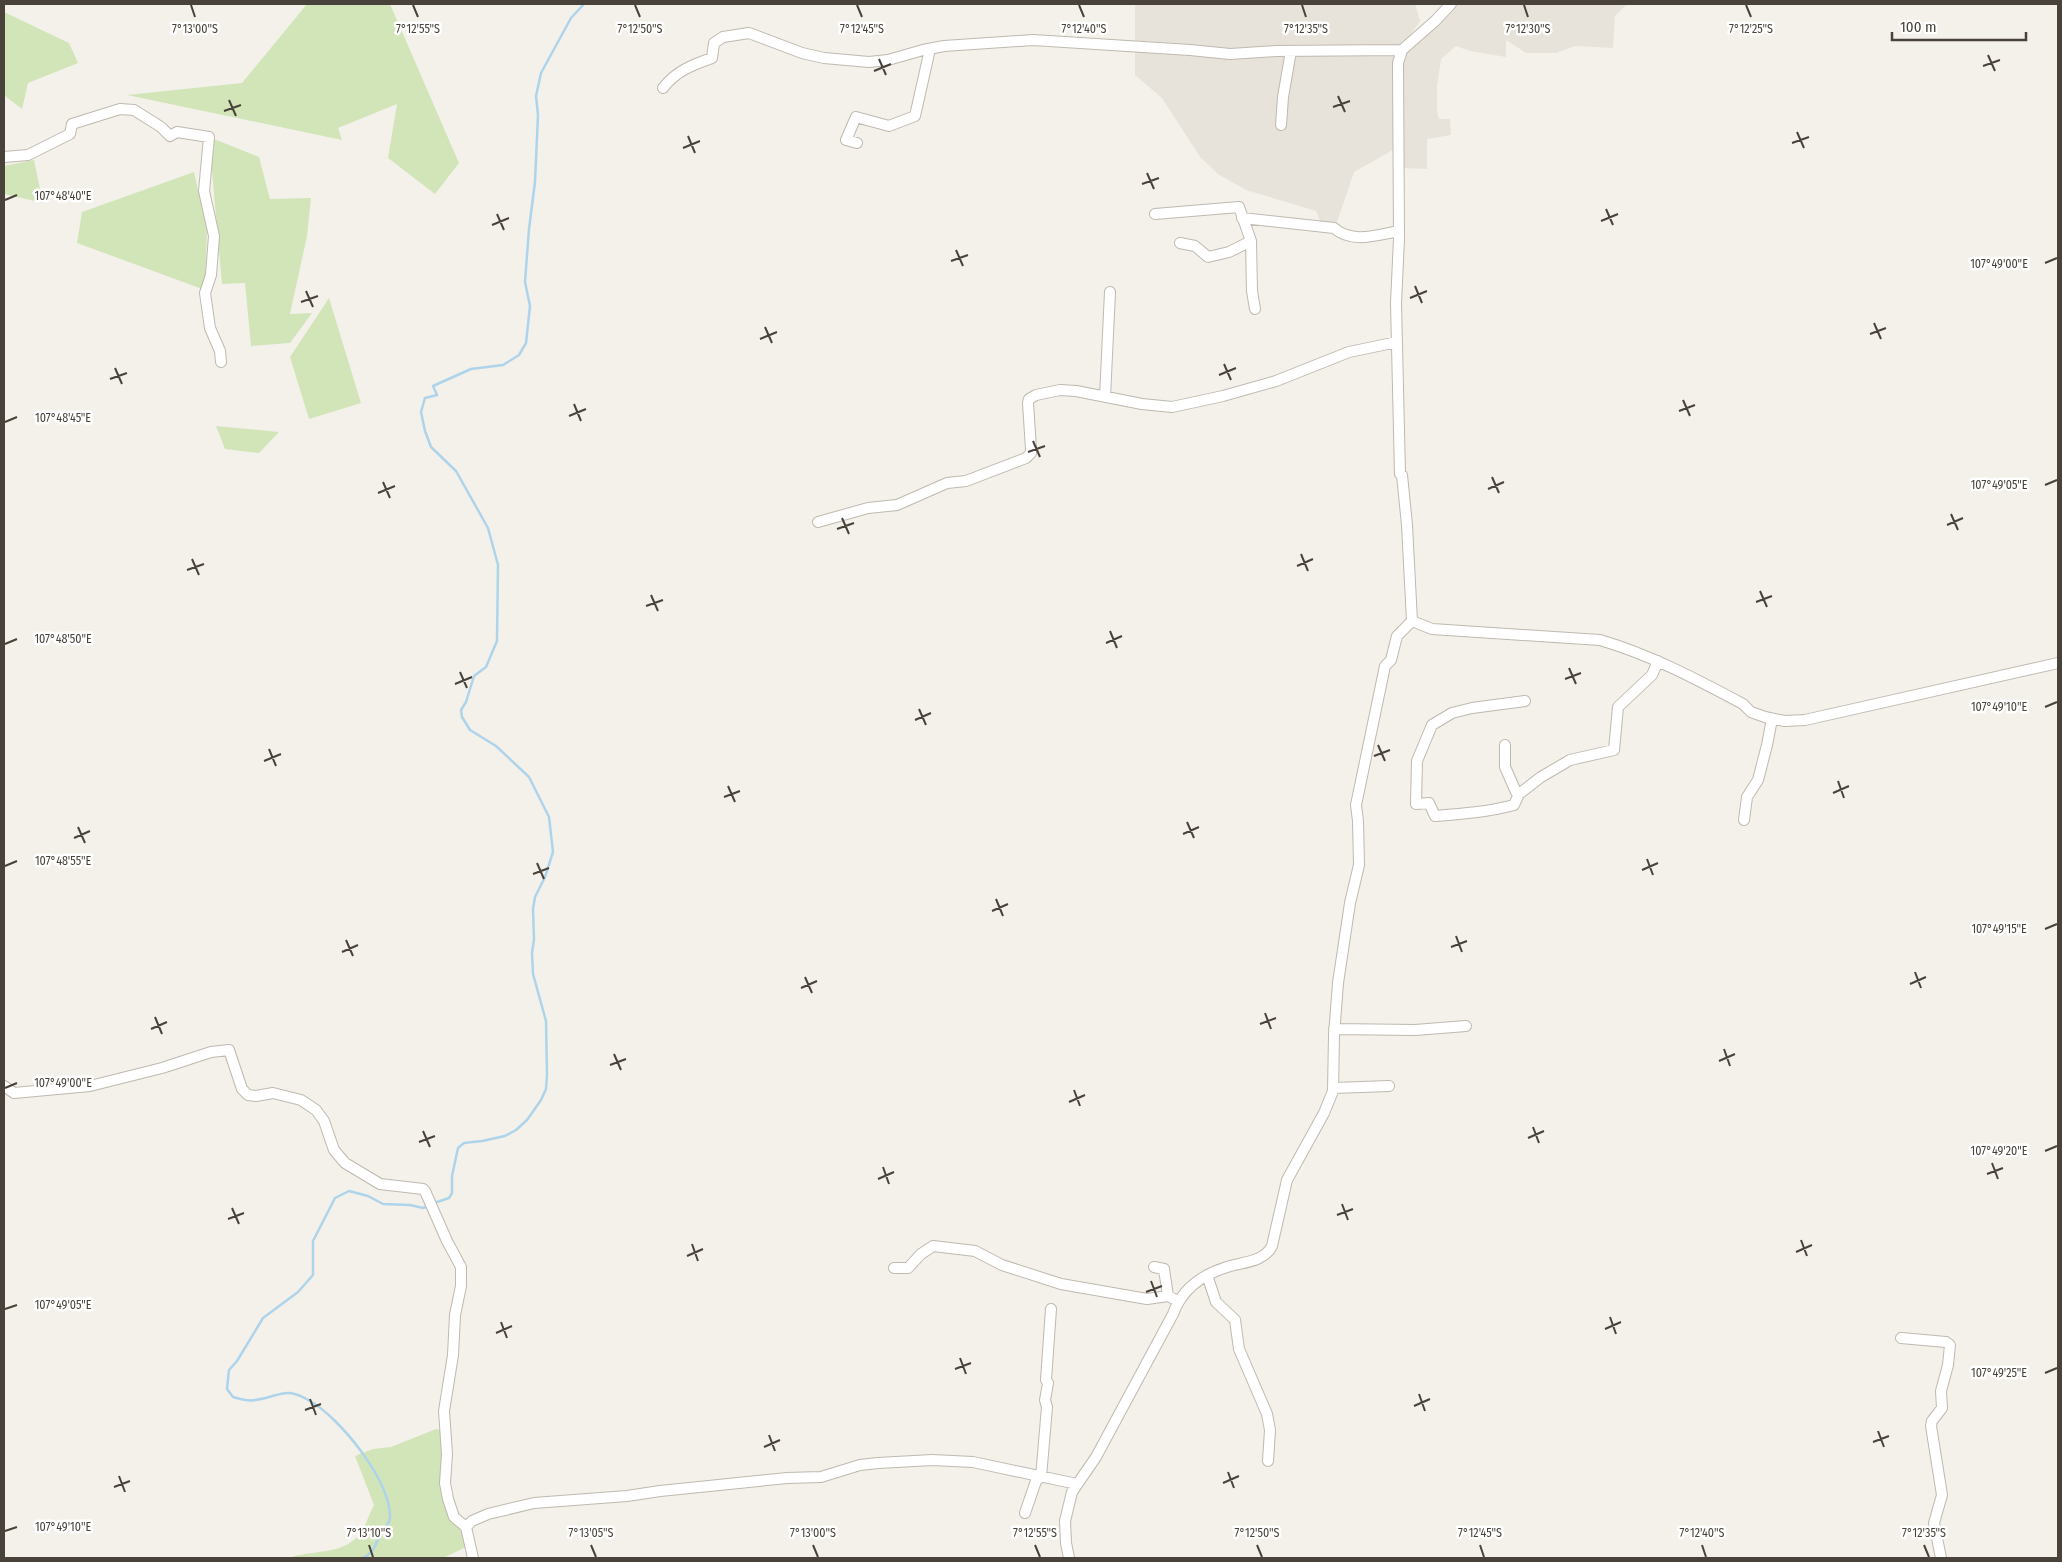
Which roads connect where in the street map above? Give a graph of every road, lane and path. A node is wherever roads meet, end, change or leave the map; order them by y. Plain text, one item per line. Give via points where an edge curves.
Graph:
1 (1451, 4) edge
2 (930, 49) junction
3 (1402, 50) junction
4 (1291, 51) junction
5 (664, 88) dead end
6 (1282, 124) dead end
7 (857, 143) dead end
8 (4, 157) edge
9 (1155, 214) dead end
10 (1242, 218) junction
11 (1399, 230) junction
12 (1251, 241) junction
13 (1180, 243) dead end
14 (1110, 292) dead end
15 (1255, 309) dead end
16 (1397, 342) junction
17 (221, 362) dead end
18 (1105, 397) junction
19 (818, 522) dead end
20 (1412, 621) junction
21 (1658, 661) junction
22 (2058, 663) edge
23 (1525, 701) dead end
24 (1772, 719) junction
25 (1506, 745) dead end
26 (1519, 794) junction
27 (1744, 820) dead end
28 (1466, 1026) dead end
29 (1334, 1029) junction
30 (4, 1086) edge
31 (1389, 1086) dead end
32 (1333, 1088) junction
33 (1154, 1266) dead end
34 (894, 1268) dead end
35 (1207, 1275) junction
36 (1173, 1299) junction
37 (1051, 1309) dead end
38 (1901, 1338) dead end
39 (1268, 1461) dead end
40 (1041, 1477) junction
41 (1078, 1484) junction
42 (1025, 1513) dead end
43 (466, 1527) junction
44 (473, 1558) edge
45 (1069, 1558) edge
46 (1941, 1558) edge

1 - 3 street
2 - 4 street via 1033,40 1230,54
2 - 5 street via 888,60 856,62 802,53 749,33 736,34 714,43 712,58 683,69 672,76
2 - 7 street via 915,116 889,126 856,116 846,138
3 - 4 street
3 - 11 street via 1398,63
4 - 6 street via 1282,99
8 - 17 street via 35,152 70,134 72,124 120,110 134,110 170,136 177,132 209,137 204,190 214,236 211,275 205,293 210,328
9 - 10 street via 1236,206 1240,208
10 - 11 street via 1334,228 1343,235 1363,238
10 - 12 street
11 - 16 street
12 - 13 street via 1229,252 1208,257 1195,246
12 - 15 street
14 - 18 street
16 - 18 street via 1349,352 1269,383 1172,407
16 - 20 street via 1400,474 1407,525
18 - 19 street via 1060,390 1032,397 1028,403 1031,453 1026,458 966,481 947,483 897,505 868,508
20 - 21 street via 1432,629 1600,640
20 - 29 street via 1397,636 1391,660 1385,666 1361,776 1356,804 1359,865 1347,922
21 - 24 street via 1743,704 1751,712
21 - 26 street via 1650,678 1618,707 1614,750 1570,760
22 - 24 street via 1814,718 1796,721
23 - 26 street via 1452,713 1432,725 1417,761 1416,804 1429,803 1435,816 1507,807 1514,805
24 - 27 street via 1759,775 1747,797
25 - 26 street via 1505,766
28 - 29 street via 1415,1030
29 - 32 street
30 - 43 street via 14,1093 90,1086 229,1050 242,1089 248,1095 273,1092 302,1100 324,1121 334,1150 345,1163 380,1184 423,1189 462,1267 444,1411 445,1483 454,1517
31 - 32 street
32 - 35 street via 1324,1113 1288,1180 1269,1251 1262,1257
33 - 36 street via 1164,1269
34 - 36 street via 908,1268 933,1246 975,1251 1002,1265 1061,1284 1147,1300
35 - 36 street
35 - 39 street via 1216,1302 1235,1320 1239,1349 1266,1414 1270,1430
36 - 41 street via 1154,1350
37 - 40 street
38 - 46 street via 1950,1345 1941,1391 1942,1408 1931,1426 1942,1496 1934,1523
40 - 41 street
40 - 42 street via 1036,1481
40 - 43 street via 972,1462 932,1460 860,1465 821,1477 534,1503 488,1514
41 - 45 street via 1072,1492 1065,1520
43 - 44 street

